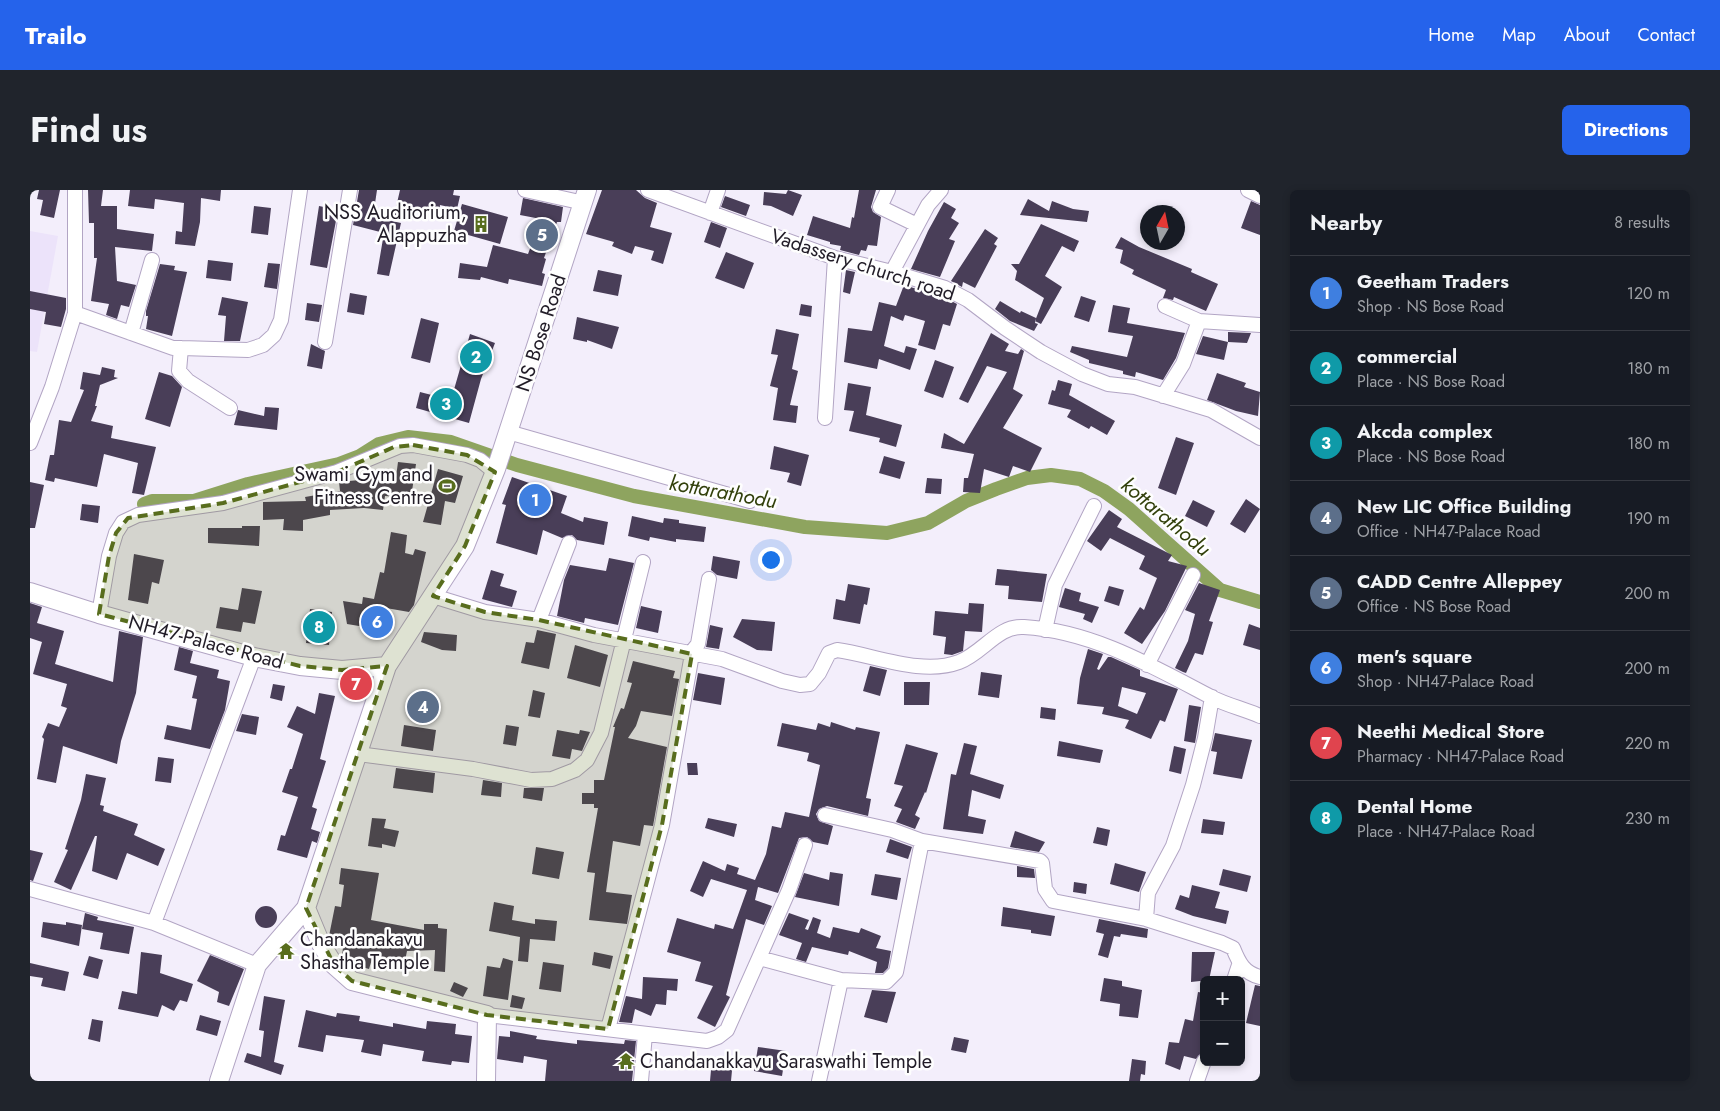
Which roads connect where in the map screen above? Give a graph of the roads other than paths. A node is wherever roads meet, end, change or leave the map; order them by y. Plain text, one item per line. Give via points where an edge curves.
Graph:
1 (75, 190) edge
2 (300, 190) edge
3 (350, 190) edge
4 (525, 190) edge
5 (648, 190) edge
6 (718, 190) edge
7 (888, 190) edge
8 (941, 190) edge
9 (1248, 190) edge
10 (1260, 196) edge
11 (586, 197) edge
12 (710, 213) junction
13 (917, 225) junction
14 (835, 258) junction
15 (152, 260) dead end
16 (892, 272) junction
17 (1165, 306) dead end
18 (75, 313) junction
19 (1199, 321) junction
20 (1260, 325) edge
21 (131, 333) junction
22 (324, 342) dead end
23 (180, 348) junction
24 (1163, 396) junction
25 (230, 408) dead end
26 (825, 418) dead end
27 (1260, 438) edge
28 (506, 440) junction
29 (30, 443) edge
30 (495, 470) junction
31 (750, 501) dead end
32 (1094, 506) dead end
33 (569, 543) dead end
34 (643, 562) dead end
35 (1193, 574) dead end
36 (710, 579) dead end
37 (30, 592) edge
38 (433, 596) junction
39 (99, 614) junction
40 (539, 620) junction
41 (1045, 630) junction
42 (623, 640) junction
43 (691, 654) junction
44 (254, 657) junction
45 (1147, 665) junction
46 (387, 666) junction
47 (1212, 697) junction
48 (1260, 716) edge
49 (358, 754) junction
50 (825, 815) dead end
51 (922, 841) junction
52 (806, 845) dead end
53 (30, 889) edge
54 (306, 908) junction
55 (1146, 919) junction
56 (154, 923) junction
57 (759, 958) junction
58 (1239, 965) junction
59 (257, 966) junction
60 (1235, 976) edge
61 (1260, 977) edge
62 (841, 980) junction
63 (488, 1015) junction
64 (608, 1029) junction
65 (645, 1034) junction
66 (1202, 1066) edge
67 (219, 1081) edge
68 (486, 1081) edge
69 (641, 1081) edge
70 (818, 1081) edge
71 (1197, 1081) edge

1 - 18 street
2 - 23 street via 281,320 274,335 263,345 248,350
3 - 22 street
4 - 11 street
5 - 12 street, Vadassery church road
6 - 12 street
7 - 13 street via 880,207
8 - 13 street
9 - 10 street
11 - 28 main road, NS Bose Road
12 - 14 street, Vadassery church road
13 - 16 street
14 - 16 street, Vadassery church road
14 - 26 street
15 - 21 street
16 - 24 street, Vadassery church road via 945,288 968,300 1034,347 1082,374 1108,384 1135,387
17 - 19 street
18 - 21 street
18 - 29 street
19 - 20 street
19 - 24 street via 1184,364
21 - 23 street
23 - 25 street via 179,371 188,381
24 - 27 street, Vadassery church road via 1211,410
28 - 30 main road, NS Bose Road
28 - 31 street
30 - 38 main road, NS Bose Road via 465,546
30 - 39 street via 467,455 413,445 400,446 337,472 223,503 128,518 116,533 109,556
32 - 41 street via 1055,585
33 - 40 street
34 - 42 street
35 - 45 street
36 - 43 street via 698,644
37 - 39 main road, NH47-Palace Road
38 - 40 street via 485,612
38 - 46 main road, NS Bose Road
39 - 44 main road, NH47-Palace Road
40 - 42 street
41 - 43 street via 1023,627 1002,631 959,662 935,665 911,666 836,650 829,653 810,684 800,685 722,659
41 - 45 street via 1099,642
42 - 43 street
42 - 49 street via 601,733 587,760 575,770 552,779 531,780
43 - 64 street via 662,825
44 - 46 main road, NH47-Palace Road via 342,670
44 - 56 street
45 - 47 street
46 - 49 main road, NS Bose Road
47 - 48 street
47 - 55 street via 1193,785 1173,846 1148,893
49 - 54 main road, NS Bose Road
50 - 51 street via 892,830
51 - 55 street via 1040,861 1045,889 1053,901
51 - 62 street via 896,972 886,982
52 - 57 street
53 - 56 street
54 - 59 main road
54 - 63 main road via 334,966 352,981
55 - 58 street via 1233,948
56 - 59 street
57 - 62 street
57 - 65 street via 727,1030 718,1037 707,1041
58 - 60 street
58 - 61 street
59 - 67 main road
62 - 70 street
63 - 64 street
63 - 68 main road
64 - 65 street
65 - 69 street
66 - 71 street

